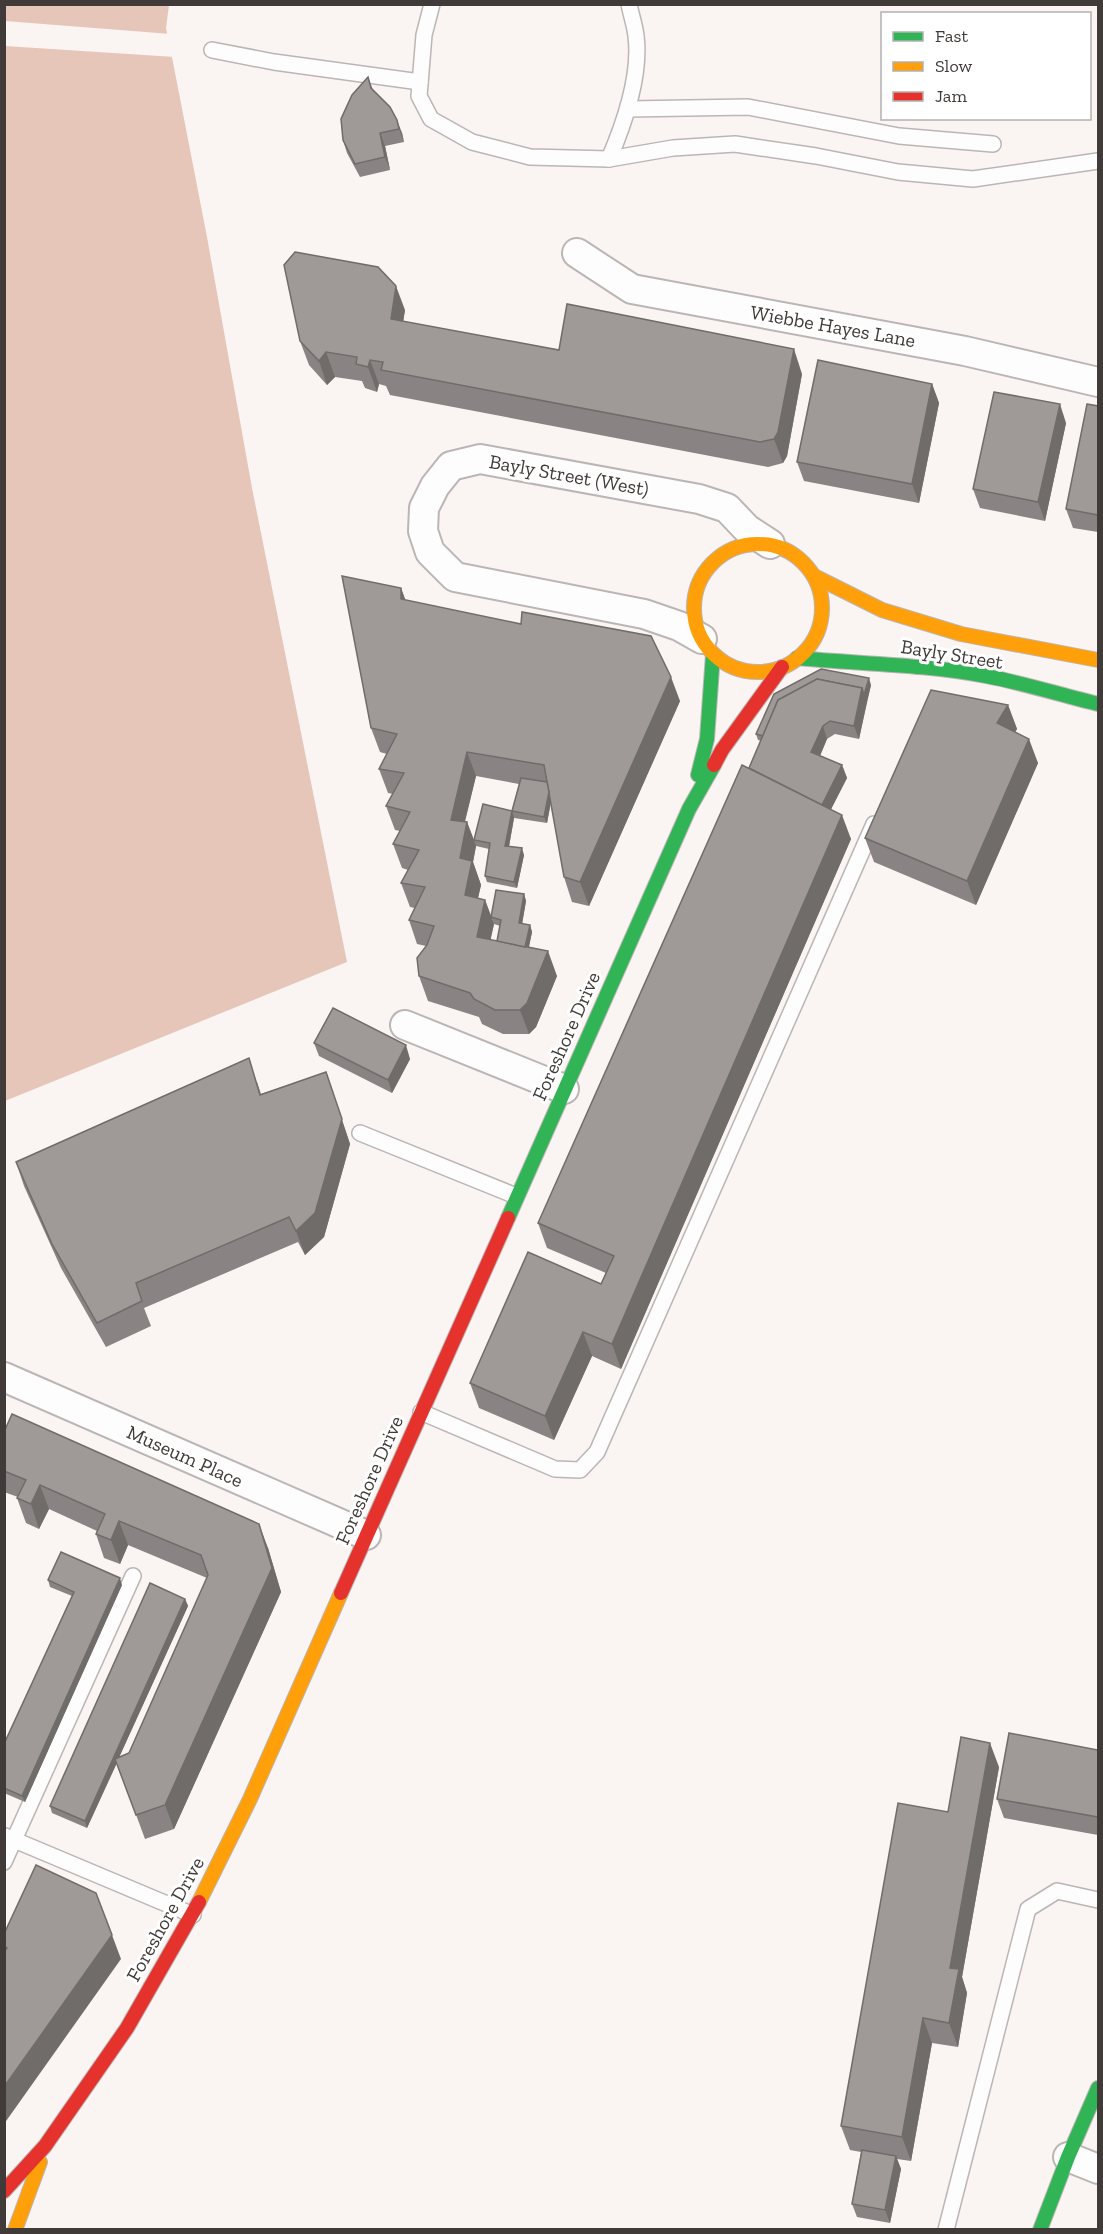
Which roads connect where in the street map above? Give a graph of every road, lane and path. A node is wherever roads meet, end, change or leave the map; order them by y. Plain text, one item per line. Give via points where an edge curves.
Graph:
1 (432, 4) edge
2 (629, 4) edge
3 (212, 50) dead end
4 (420, 81) junction
5 (628, 109) junction
6 (993, 144) dead end
7 (609, 159) junction
8 (1098, 161) edge
9 (577, 253) dead end
10 (1098, 382) edge
11 (770, 544) junction
12 (814, 576) junction
13 (707, 646) junction
14 (797, 658) junction
15 (1098, 660) edge
16 (782, 667) junction
17 (1098, 704) edge
18 (882, 806) edge
19 (689, 809) junction
20 (405, 1025) dead end
21 (564, 1089) junction
22 (360, 1134) dead end
23 (516, 1196) junction
24 (4, 1377) edge
25 (421, 1412) junction
26 (366, 1535) junction
27 (133, 1576) dead end
28 (9, 1838) edge
29 (4, 1862) edge
30 (1098, 1900) edge
31 (193, 1915) junction
32 (1098, 2088) edge
33 (45, 2146) junction
34 (1068, 2157) junction
35 (1098, 2169) edge
36 (4, 2191) edge
37 (15, 2229) edge
38 (946, 2229) edge
39 (1040, 2229) edge

1 - 4 lane via 424,35
2 - 5 lane via 637,37
3 - 4 lane
4 - 7 lane via 419,96 431,120 472,142 530,157
5 - 6 lane via 748,107 898,136
5 - 7 lane
7 - 8 lane via 674,148 735,144 898,172 973,179
9 - 10 street, Wiebbe Hayes Lane via 632,289 966,351
11 - 12 street via 788,550
11 - 13 street via 734,548 705,570 693,604 695,622
11 - 13 street, Bayly Street (West) via 747,529 727,508 699,499 480,459 452,466 435,486 424,508 423,531 430,552 455,577 644,614 679,626
12 - 14 street via 822,611 810,645
12 - 15 street, Bayly Street via 882,610 962,634
13 - 16 street via 728,665 745,671
13 - 19 street, Foreshore Drive via 707,739
14 - 16 street
14 - 17 street, Bayly Street via 898,664 940,675 986,676
16 - 19 street, Foreshore Drive via 722,750
18 - 25 lane via 597,1452 580,1470 555,1470
19 - 21 street, Foreshore Drive
20 - 21 street
21 - 23 street, Foreshore Drive
22 - 23 lane
23 - 25 street, Foreshore Drive
24 - 26 street, Museum Place
25 - 26 street, Foreshore Drive
26 - 31 street, Foreshore Drive via 250,1799
27 - 28 lane
28 - 29 lane
28 - 31 lane
30 - 38 lane via 1057,1891 1028,1908
31 - 33 street, Foreshore Drive via 127,2028
32 - 34 street
33 - 36 street, Foreshore Drive
33 - 37 street, Foreshore Drive
34 - 35 street
34 - 39 street

